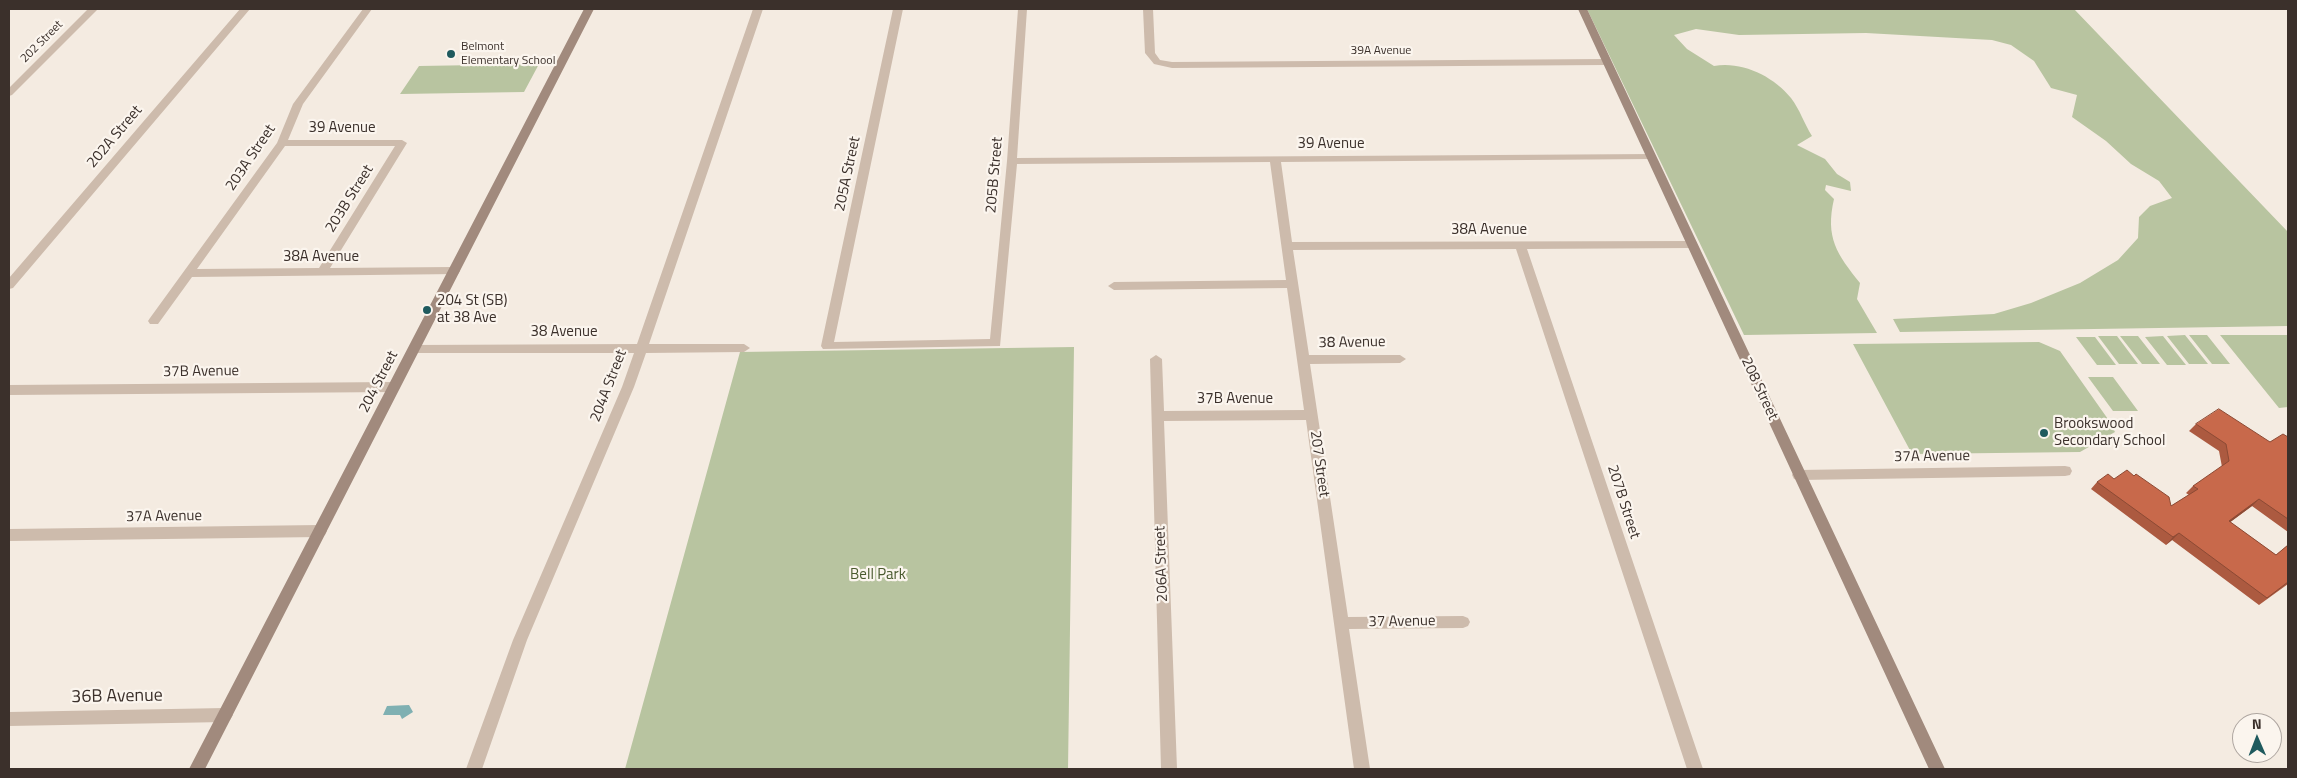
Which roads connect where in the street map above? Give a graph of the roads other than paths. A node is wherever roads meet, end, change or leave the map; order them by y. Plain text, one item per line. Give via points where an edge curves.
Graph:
1 (93, 9) edge
2 (245, 9) edge
3 (367, 9) edge
4 (589, 9) edge
5 (758, 9) edge
6 (898, 9) edge
7 (1022, 9) edge
8 (1148, 9) edge
9 (1582, 9) edge
10 (1605, 62) junction
11 (9, 93) edge
12 (282, 143) junction
13 (402, 143) joint
14 (1650, 156) junction
15 (1275, 160) junction
16 (1012, 161) junction
17 (1690, 244) junction
18 (1520, 245) junction
19 (1287, 246) junction
20 (454, 271) junction
21 (322, 272) junction
22 (188, 273) junction
23 (1293, 284) junction
24 (9, 285) edge
25 (1114, 286) dead end
26 (154, 321) dead end
27 (996, 343) joint
28 (641, 348) junction
29 (744, 348) dead end
30 (414, 349) junction
31 (1400, 358) dead end
32 (1156, 359) dead end
33 (1304, 360) junction
34 (394, 387) junction
35 (9, 390) edge
36 (1312, 414) junction
37 (1158, 416) junction
38 (2065, 471) dead end
39 (1800, 476) junction
40 (320, 531) junction
41 (9, 535) edge
42 (1464, 622) dead end
43 (1341, 623) junction
44 (225, 715) junction
45 (9, 719) edge
46 (197, 769) edge
47 (474, 769) edge
48 (1169, 769) edge
49 (1362, 769) edge
50 (1694, 769) edge
51 (1937, 769) edge

1 - 11 street, 202 Street
2 - 24 street, 202A Street
3 - 12 street, 203A Street via 298,104
4 - 20 street, 204 Street
5 - 28 street, 204A Street
6 - 27 street, 205A Street via 828,346
7 - 16 street, 205B Street
8 - 10 street, 39A Avenue via 1150,53 1157,62 1172,65
9 - 10 street, 208 Street
10 - 14 street, 208 Street
12 - 13 street, 39 Avenue
12 - 22 street, 203A Street
13 - 21 street, 203B Street
14 - 15 street, 39 Avenue
14 - 17 street, 208 Street
15 - 16 street, 39 Avenue
15 - 19 street, 207 Street
16 - 27 street, 205B Street
17 - 18 street, 38A Avenue
17 - 39 street, 208 Street
18 - 19 street, 38A Avenue
18 - 50 street, 207B Street
19 - 23 street, 207 Street
20 - 21 street, 38A Avenue
20 - 30 street, 204 Street
21 - 22 street, 38A Avenue
22 - 26 street, 203A Street
23 - 25 street
23 - 33 street, 207 Street
28 - 29 street, 38 Avenue
28 - 30 street, 38 Avenue
28 - 47 street, 204A Street via 628,386 520,640
30 - 34 street, 204 Street
31 - 33 street, 38 Avenue
32 - 37 street, 206A Street
33 - 36 street, 207 Street
34 - 35 street, 37B Avenue
34 - 40 street, 204 Street
36 - 37 street, 37B Avenue
36 - 43 street, 207 Street
37 - 48 street, 206A Street
38 - 39 street, 37A Avenue
39 - 51 street, 208 Street
40 - 41 street, 37A Avenue
40 - 44 street, 204 Street
42 - 43 street, 37 Avenue
43 - 49 street, 207 Street
44 - 45 street, 36B Avenue
44 - 46 street, 204 Street

